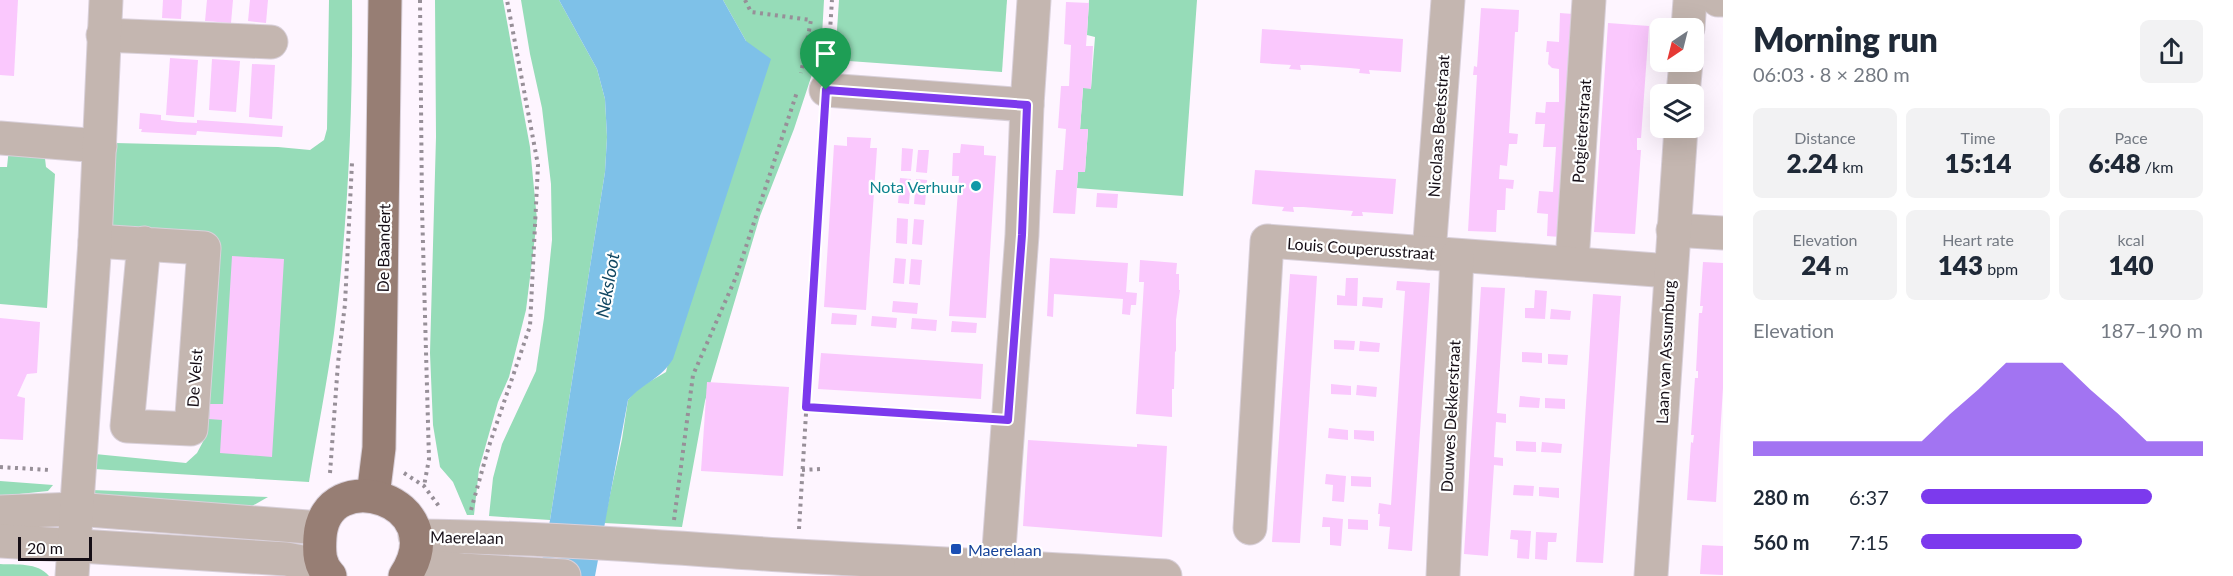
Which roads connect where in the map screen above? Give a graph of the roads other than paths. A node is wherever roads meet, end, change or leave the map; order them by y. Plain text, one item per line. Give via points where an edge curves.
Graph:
1 (106, 0) edge
2 (385, 0) edge
3 (1034, 0) edge
4 (1448, 0) edge
5 (1589, 0) edge
6 (1690, 0) edge
7 (1718, 0) edge
8 (1723, 0) edge
9 (1689, 18) edge
10 (103, 35) junction
11 (271, 42) dead end
12 (809, 84) road end
13 (1027, 105) junction
14 (0, 138) edge
15 (1680, 138) edge
16 (100, 146) junction
17 (1673, 230) junction
18 (1723, 233) edge
19 (95, 241) junction
20 (144, 243) junction
21 (1443, 254) junction
22 (1572, 262) junction
23 (1670, 271) junction
24 (373, 496) junction
25 (75, 509) junction
26 (0, 512) edge
27 (321, 528) junction
28 (1250, 528) dead end
29 (0, 541) edge
30 (411, 559) edge
31 (73, 561) edge
32 (327, 571) edge
33 (998, 571) edge
34 (564, 576) edge
35 (1165, 576) edge
36 (1443, 576) edge
37 (1651, 576) edge

1 - 10 street
2 - 24 main road, De Baandert via 379,448
3 - 13 street
4 - 21 street, Nicolaas Beetsstraat
5 - 22 street, Potgieterstraat
6 - 9 street
7 - 8 street
10 - 11 street
10 - 16 street
12 - 13 street
13 - 33 street via 1022,235
14 - 16 street
15 - 17 street, Laan van Assumburg
16 - 19 street
17 - 18 street
17 - 23 street, Laan van Assumburg
19 - 20 street, De Velst
19 - 25 street
20 - 20 street, De Velst via 127,426 191,429 204,248
21 - 22 street, Louis Couperusstraat
21 - 28 street, Louis Couperusstraat via 1267,241
21 - 36 street, Douwes Dekkerstraat
22 - 23 street, Louis Couperusstraat
23 - 37 street, Laan van Assumburg
24 - 27 main road via 343,501 331,510
24 - 30 main road via 396,505 405,514
25 - 26 street
25 - 27 street
25 - 31 street
27 - 32 main road via 319,556
29 - 31 street
30 - 33 street, Maerelaan via 454,526 540,538
30 - 34 street, Maerelaan via 462,570
31 - 32 street via 286,559
33 - 35 street, Maerelaan

